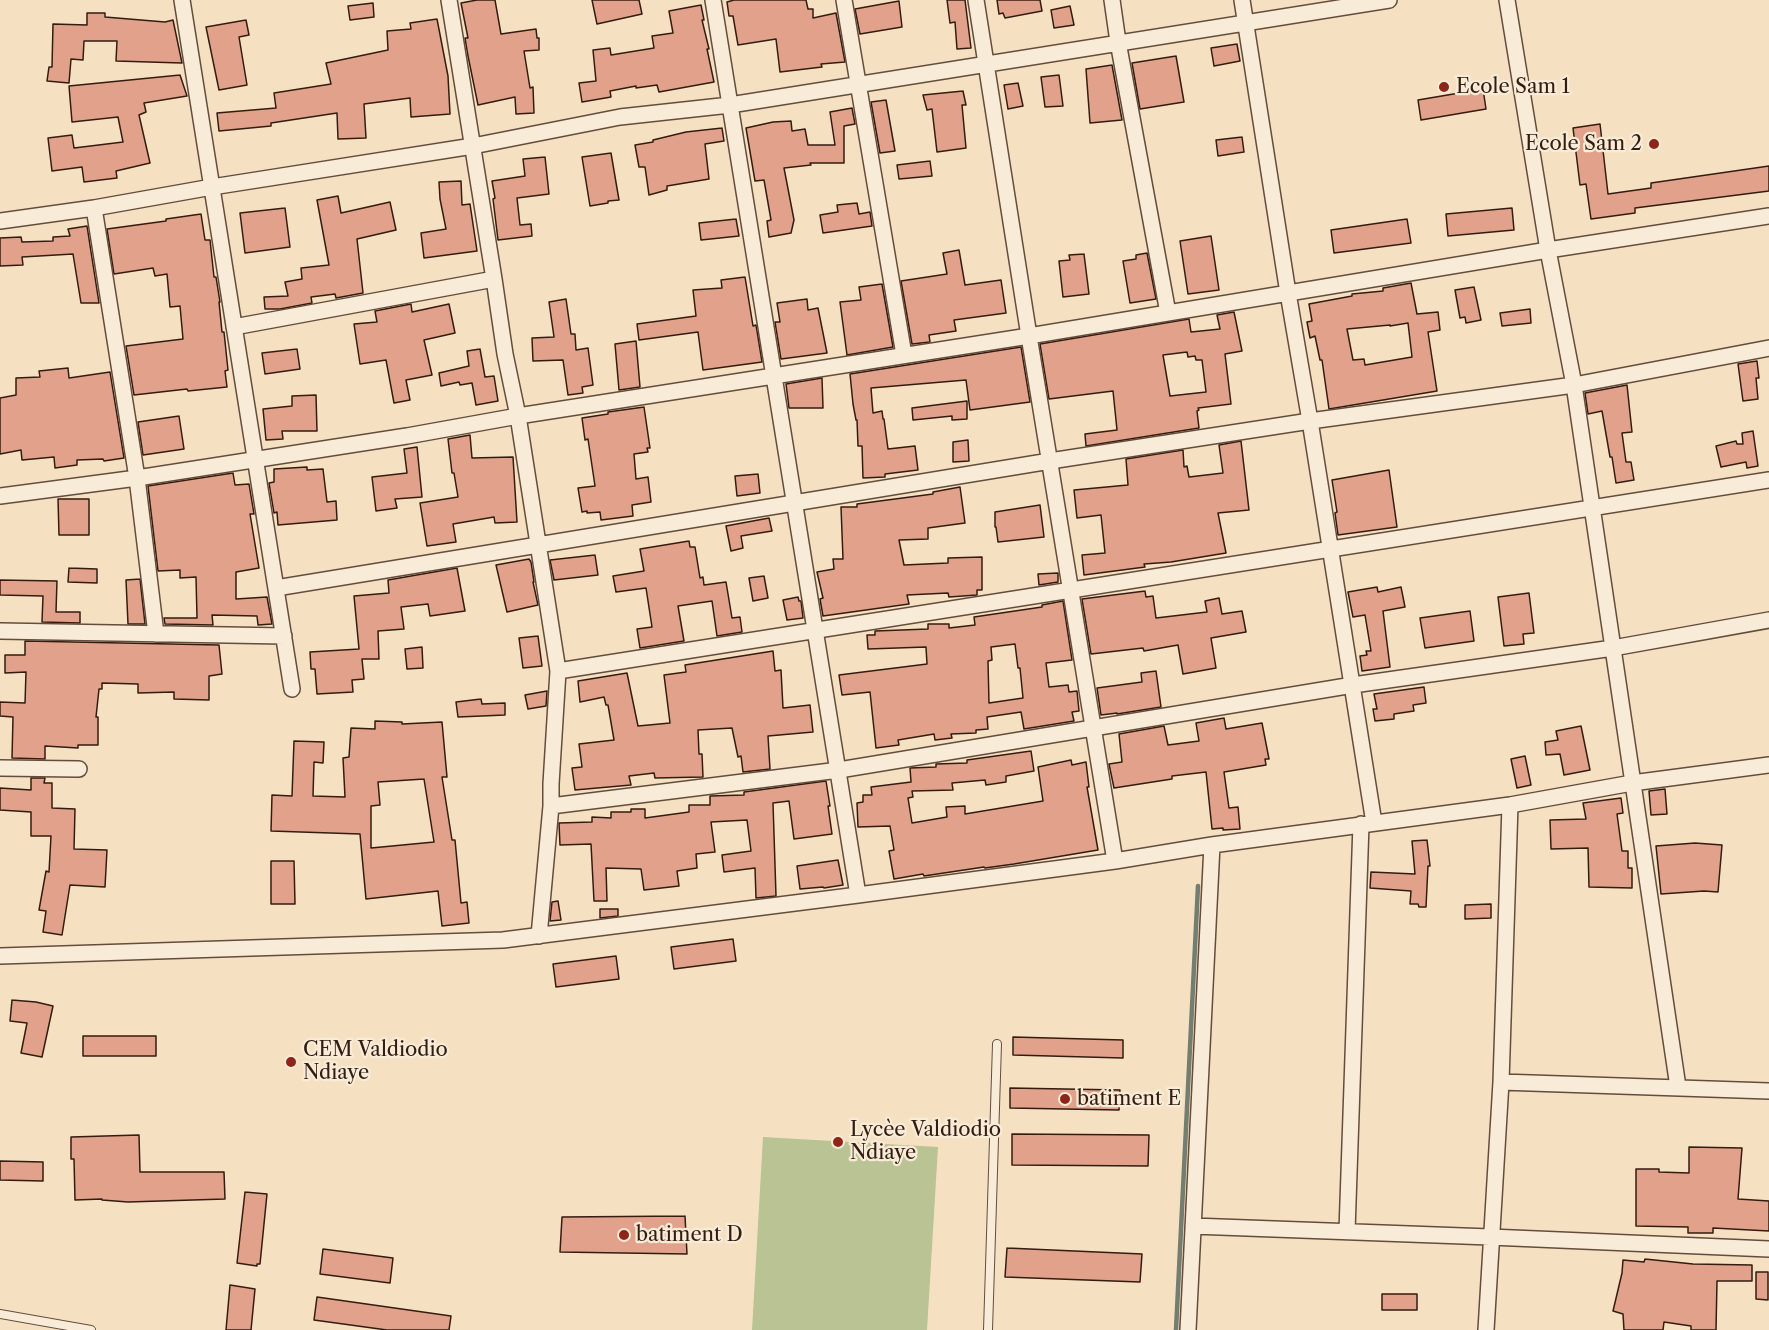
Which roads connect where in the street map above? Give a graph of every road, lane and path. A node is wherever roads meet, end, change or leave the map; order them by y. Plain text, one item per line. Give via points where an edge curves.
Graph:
1 (182, 0) edge
2 (449, 0) edge
3 (713, 0) edge
4 (844, 0) edge
5 (976, 0) edge
6 (1112, 0) edge
7 (1242, 0) edge
8 (1389, 0) edge
9 (1507, 0) edge
10 (1246, 23) junction
11 (1118, 42) junction
12 (986, 64) junction
13 (858, 84) junction
14 (730, 105) junction
15 (473, 146) junction
16 (212, 187) junction
17 (94, 208) junction
18 (1769, 216) edge
19 (0, 221) edge
20 (1548, 250) junction
21 (494, 279) junction
22 (1288, 293) junction
23 (1168, 313) junction
24 (234, 327) junction
25 (1029, 336) junction
26 (1769, 348) edge
27 (904, 356) junction
28 (775, 377) junction
29 (1574, 385) junction
30 (518, 416) junction
31 (1310, 421) junction
32 (256, 459) junction
33 (1050, 461) junction
34 (137, 478) junction
35 (1769, 480) edge
36 (0, 496) edge
37 (795, 503) junction
38 (1592, 508) junction
39 (537, 546) junction
40 (1331, 549) junction
41 (276, 588) junction
42 (1071, 590) junction
43 (1769, 620) edge
44 (0, 631) edge
45 (816, 631) junction
46 (156, 634) junction
47 (284, 636) junction
48 (1613, 648) junction
49 (558, 671) junction
50 (1353, 685) junction
51 (292, 689) dead end
52 (1094, 729) junction
53 (1769, 765) edge
54 (0, 768) edge
55 (79, 769) dead end
56 (839, 770) junction
57 (1632, 783) junction
58 (1510, 805) junction
59 (551, 806) junction
60 (1367, 824) junction
61 (1212, 845) junction
62 (1115, 861) junction
63 (858, 895) junction
64 (539, 936) junction
65 (0, 956) edge
66 (997, 1044) dead end
67 (1501, 1082) junction
68 (1678, 1087) junction
69 (1769, 1091) edge
70 (1193, 1226) junction
71 (1347, 1231) junction
72 (1490, 1236) junction
73 (1769, 1249) edge
74 (0, 1314) edge
75 (91, 1330) edge
76 (988, 1330) edge
77 (1188, 1330) edge
78 (1486, 1330) edge

1 - 16 street
2 - 15 street
3 - 14 street
4 - 13 street
5 - 12 street
6 - 11 street
7 - 10 street
8 - 10 street
9 - 20 street
10 - 11 street
10 - 22 street
11 - 12 street
11 - 23 street
12 - 13 street
12 - 25 street
13 - 14 street
13 - 27 street
14 - 15 street via 620,117
14 - 28 street
15 - 16 street
15 - 21 street
16 - 17 street
16 - 24 street
17 - 19 street
17 - 34 street
18 - 20 street
20 - 22 street
20 - 29 street
21 - 24 street
21 - 30 street
22 - 23 street
22 - 31 street
23 - 25 street
24 - 32 street
25 - 27 street
25 - 33 street
26 - 29 street
27 - 28 street
28 - 30 street
28 - 37 street
29 - 31 street
29 - 38 street
30 - 32 street
30 - 39 street
31 - 33 street
31 - 40 street
32 - 34 street
32 - 41 street
33 - 37 street
33 - 42 street
34 - 36 street
34 - 46 street
35 - 38 street
37 - 39 street
37 - 45 street
38 - 40 street
38 - 48 street
39 - 41 street
39 - 49 street
40 - 42 street
40 - 50 street
41 - 47 street
42 - 45 street
42 - 52 street
43 - 48 street
44 - 46 street
45 - 49 street
45 - 56 street
46 - 47 street
47 - 51 street
48 - 50 street
48 - 57 street
49 - 59 street
50 - 52 street
50 - 60 street
52 - 56 street
52 - 62 street
53 - 57 street
54 - 55 street
56 - 59 street
56 - 63 street
57 - 58 street
57 - 68 street
58 - 60 street
58 - 67 street
59 - 64 street
60 - 61 street
60 - 71 street
61 - 62 street
61 - 70 street
62 - 63 street
63 - 64 street
64 - 65 street via 491,941
66 - 76 lane
67 - 68 street
67 - 72 street
68 - 69 street
70 - 71 street
70 - 77 street
71 - 72 street
72 - 73 street
72 - 78 street
74 - 75 lane

